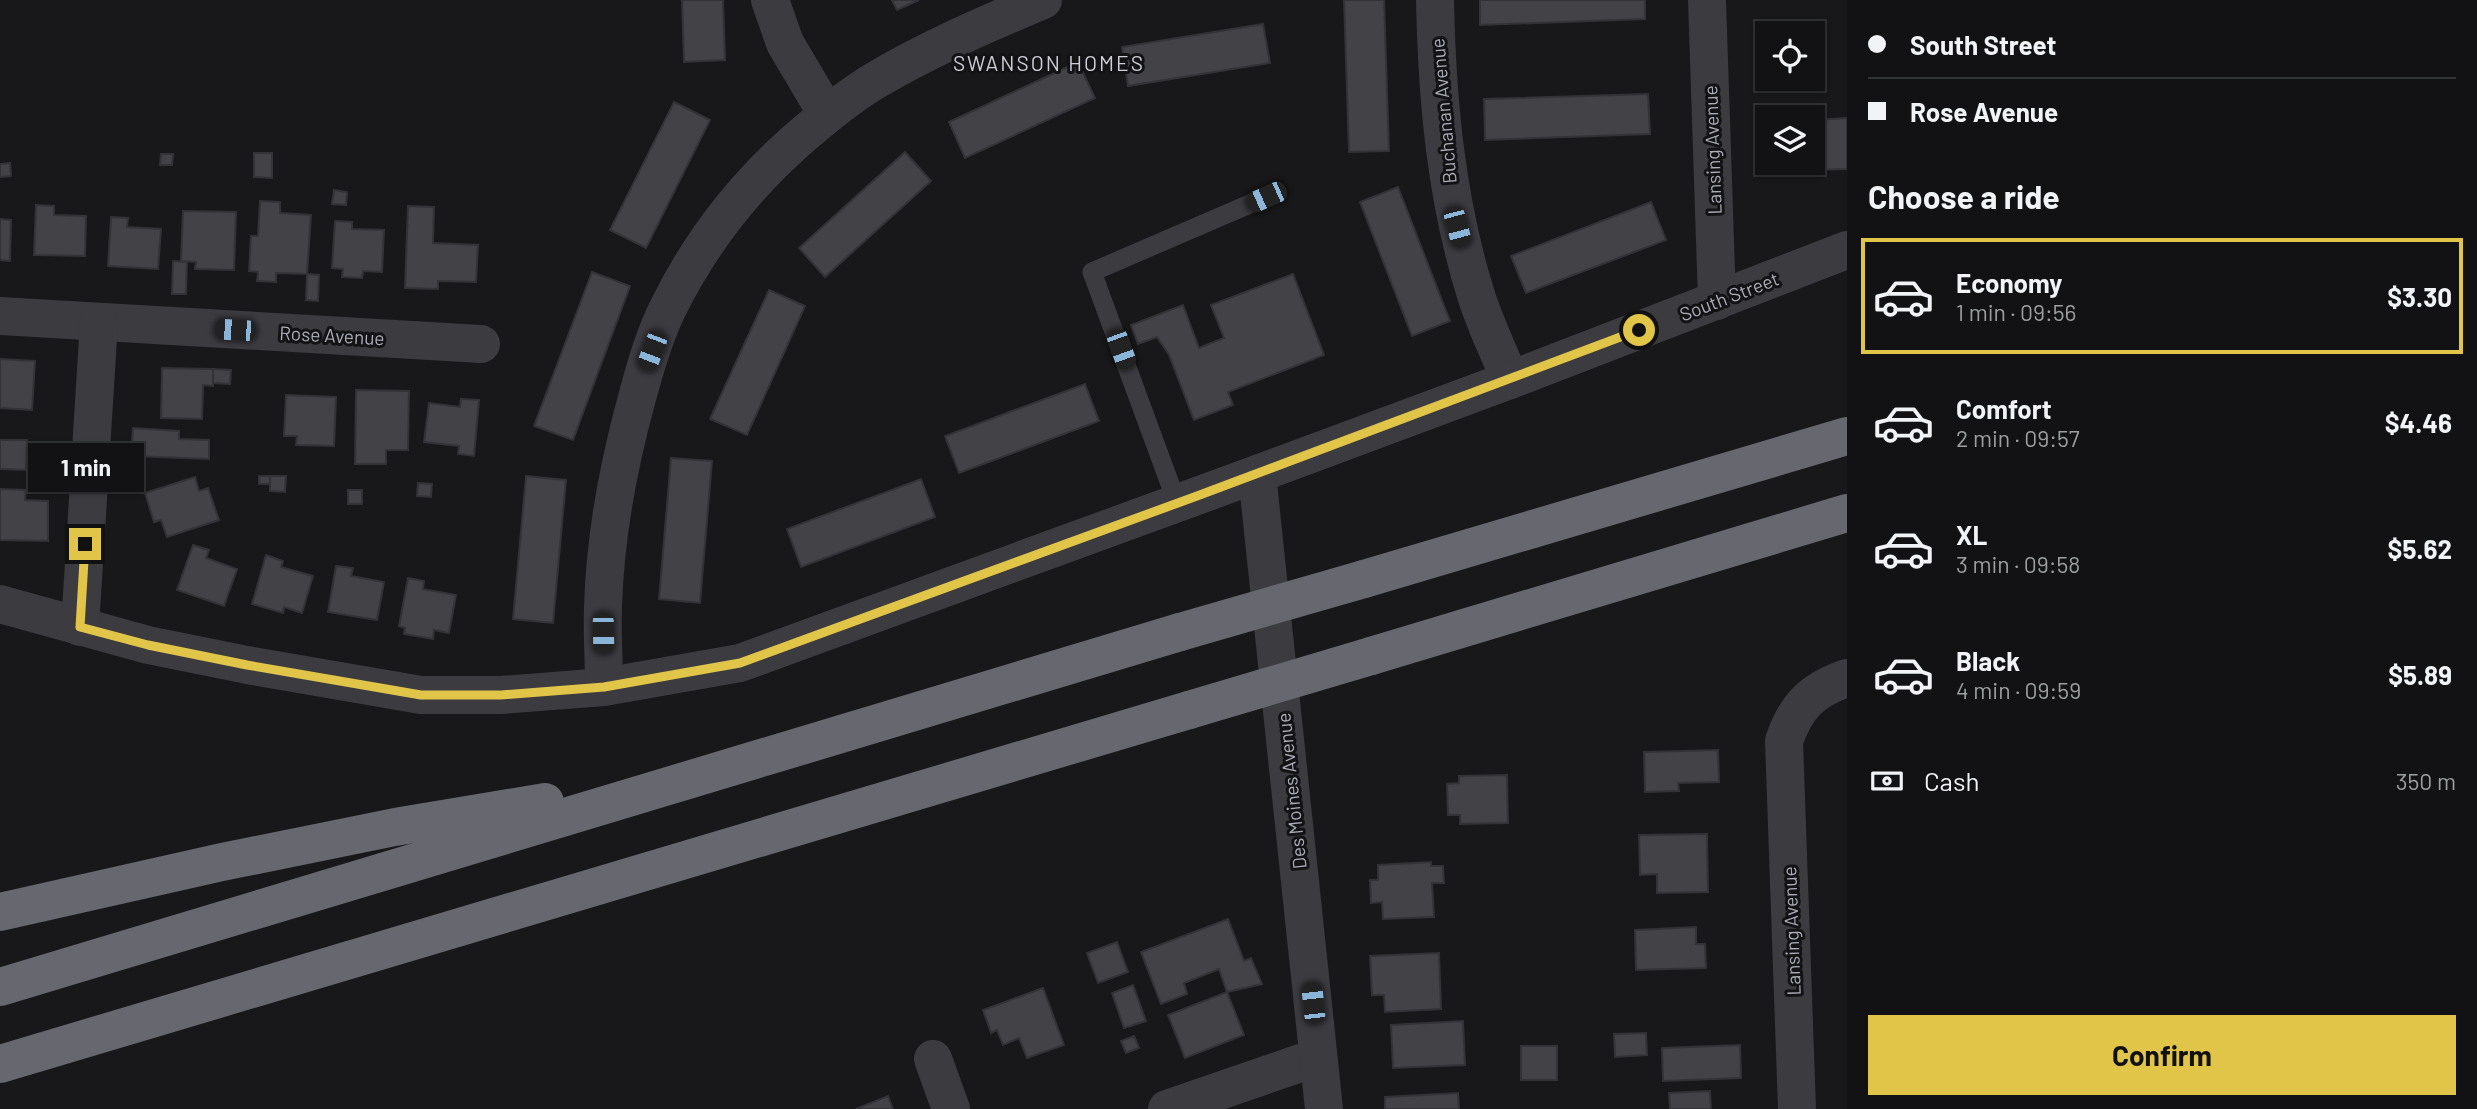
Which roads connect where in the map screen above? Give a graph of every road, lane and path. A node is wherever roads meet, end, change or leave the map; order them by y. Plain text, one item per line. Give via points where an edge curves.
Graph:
1 (769, 0) edge
2 (1043, 0) edge
3 (1435, 0) edge
4 (1707, 0) edge
5 (827, 114) junction
6 (1266, 197) dead end
7 (1847, 250) edge
8 (1717, 301) junction
9 (0, 316) edge
10 (99, 322) junction
11 (481, 344) dead end
12 (1510, 380) junction
13 (1847, 436) edge
14 (1257, 474) junction
15 (1177, 503) junction
16 (1847, 513) edge
17 (0, 604) edge
18 (80, 627) junction
19 (1847, 678) edge
20 (604, 687) junction
21 (699, 778) junction
22 (0, 912) edge
23 (0, 987) edge
24 (1318, 1057) junction
25 (933, 1059) dead end
26 (0, 1064) edge
27 (951, 1109) edge
28 (1167, 1109) edge
29 (1324, 1109) edge
30 (1797, 1109) edge

1 - 5 street via 785,43
2 - 5 street via 948,42 871,83
3 - 12 street, Buchanan Avenue via 1436,68 1457,227 1477,298
4 - 8 street, Lansing Avenue
5 - 20 street via 771,164 728,212 691,265 667,311 623,448 609,527 603,606
6 - 15 lane via 1092,272
7 - 8 street, South Street
8 - 12 street, South Street
9 - 10 street, Rose Avenue
10 - 11 street, Rose Avenue
10 - 18 street
12 - 14 street, South Street
13 - 21 highway, bridge
14 - 15 street, South Street
14 - 24 street, Des Moines Avenue
15 - 20 street, South Street via 740,663
16 - 26 highway, bridge
17 - 18 street, South Street
18 - 20 street, South Street via 247,665 421,695
19 - 30 street, Lansing Avenue via 1826,685 1806,701 1784,741
21 - 22 highway via 395,827
21 - 23 highway
24 - 28 street
24 - 29 street, Des Moines Avenue
25 - 27 street

